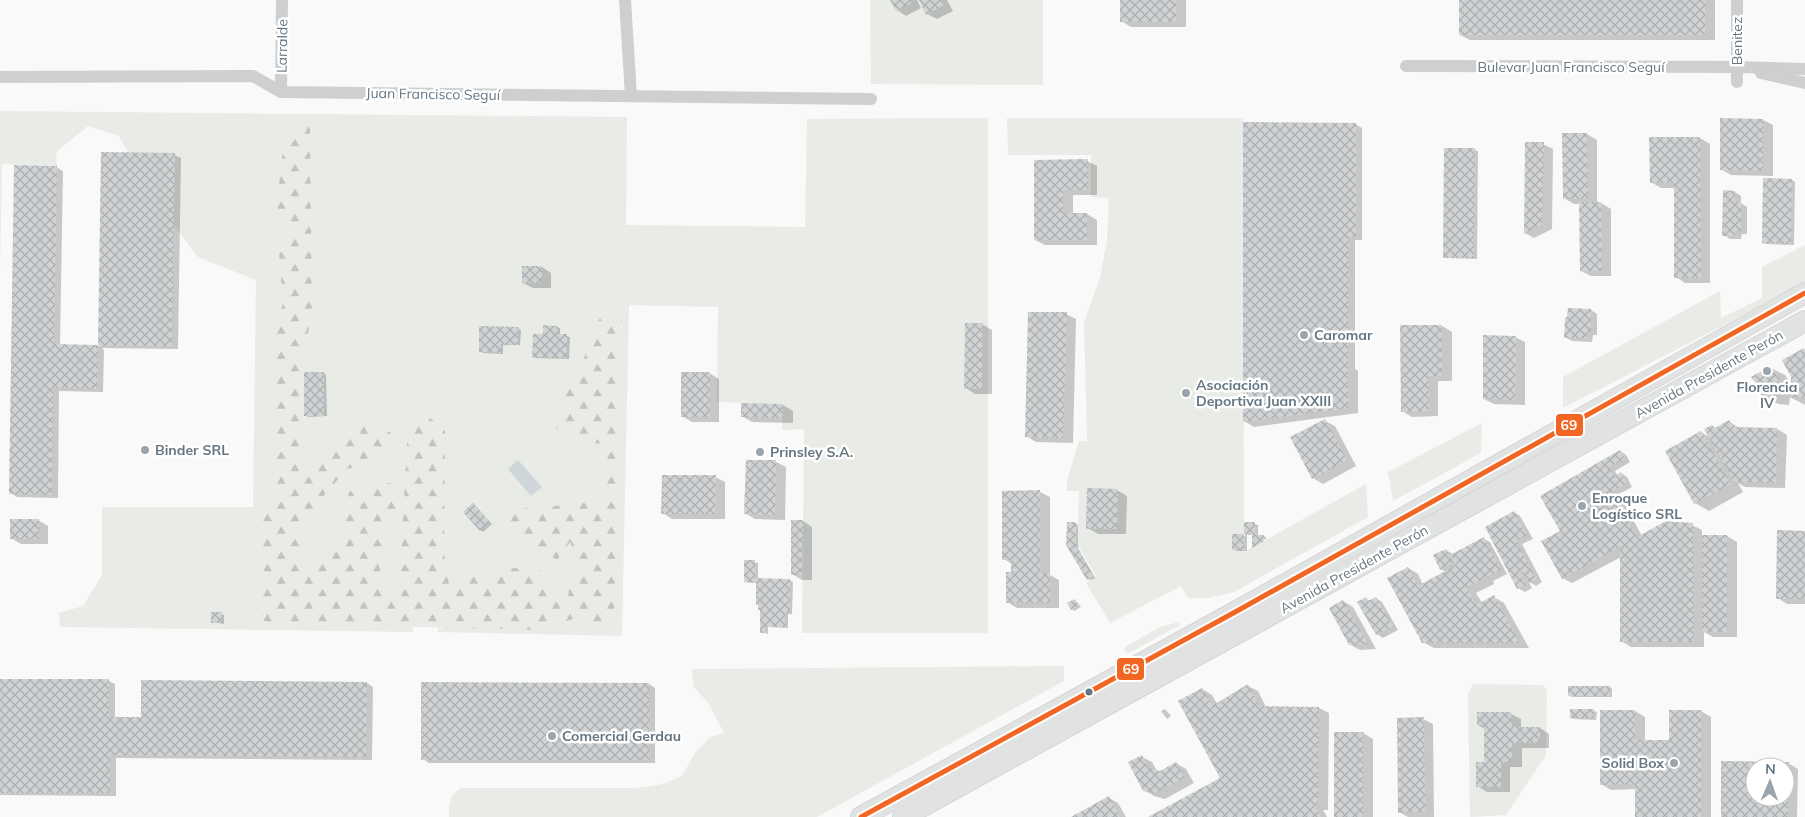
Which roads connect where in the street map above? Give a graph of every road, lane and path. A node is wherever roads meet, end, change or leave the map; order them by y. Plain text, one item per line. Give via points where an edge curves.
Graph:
1 (282, 0) edge
2 (625, 0) edge
3 (1737, 0) edge
4 (1406, 66) dead end
5 (1737, 67) junction
6 (1805, 69) edge
7 (0, 77) edge
8 (1737, 82) dead end
9 (1805, 84) edge
10 (281, 92) junction
11 (631, 96) junction
12 (872, 99) dead end
13 (1805, 293) edge
14 (1805, 321) edge
15 (861, 817) edge
16 (903, 817) edge

1 - 10 street, Larralde
2 - 11 street
3 - 5 street, Benitez
4 - 5 street, Bulevar Juan Francisco Seguí
5 - 6 street, Bulevar Juan Francisco Seguí
5 - 8 street, Benitez
5 - 9 street, Bulevar Juan Francisco Seguí
7 - 10 street, Juan Francisco Seguí via 253,76
10 - 11 street, Juan Francisco Seguí
11 - 12 street, Juan Francisco Seguí
13 - 15 main road, Avenida Presidente Perón via 1238,612
14 - 16 main road, Avenida Presidente Perón

